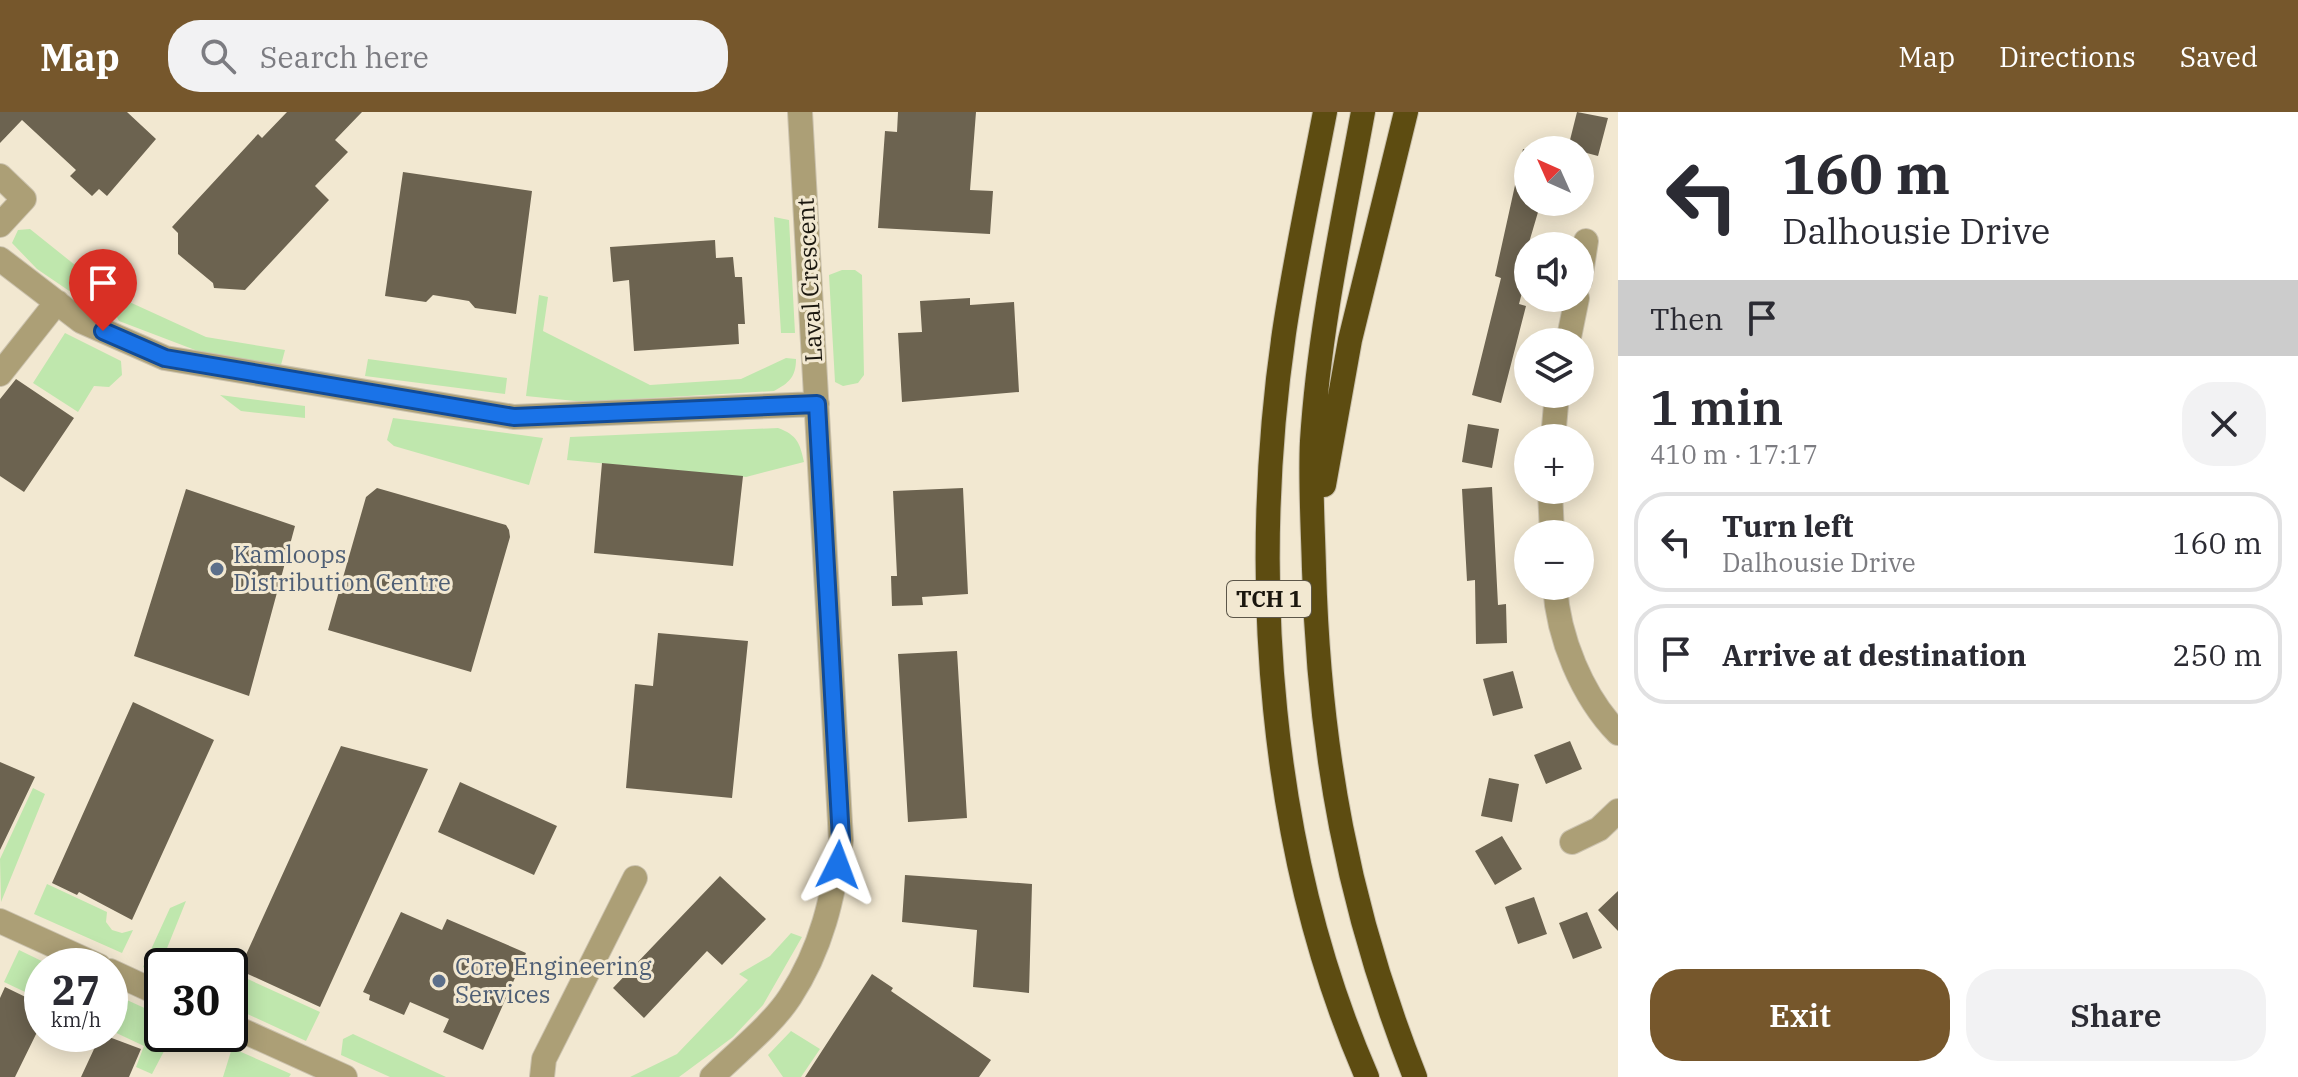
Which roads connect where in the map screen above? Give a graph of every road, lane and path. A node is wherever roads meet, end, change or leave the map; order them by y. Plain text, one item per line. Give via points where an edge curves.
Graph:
1 (800, 112) edge
2 (1325, 112) edge
3 (1363, 112) edge
4 (1406, 112) edge
5 (0, 176) edge
6 (0, 225) edge
7 (0, 259) edge
8 (57, 302) junction
9 (0, 374) edge
10 (817, 404) junction
11 (1313, 544) junction
12 (1556, 600) edge
13 (1618, 733) edge
14 (1618, 811) edge
15 (1572, 842) dead end
16 (635, 878) dead end
17 (0, 921) edge
18 (59, 948) edge
19 (248, 1033) edge
20 (345, 1077) edge
21 (542, 1077) edge
22 (712, 1077) edge
23 (1367, 1077) edge
24 (1415, 1077) edge

1 - 10 street, Laval Crescent
2 - 23 highway, TCH 1 via 1284,333 1267,539 1270,640 1279,739 1313,918
3 - 11 highway, TCH 1 via 1322,340 1312,443
4 - 11 highway via 1350,340
5 - 6 street via 24,199
7 - 8 street
8 - 9 street
8 - 10 street via 81,321 165,358 514,417
10 - 22 street, Laval Crescent via 841,840 833,898 821,939 789,999
11 - 24 highway, TCH 1 via 1323,734 1341,835 1363,933
12 - 13 street via 1576,669
14 - 15 street via 1599,829
16 - 21 street via 544,1059
17 - 18 street
19 - 20 street

